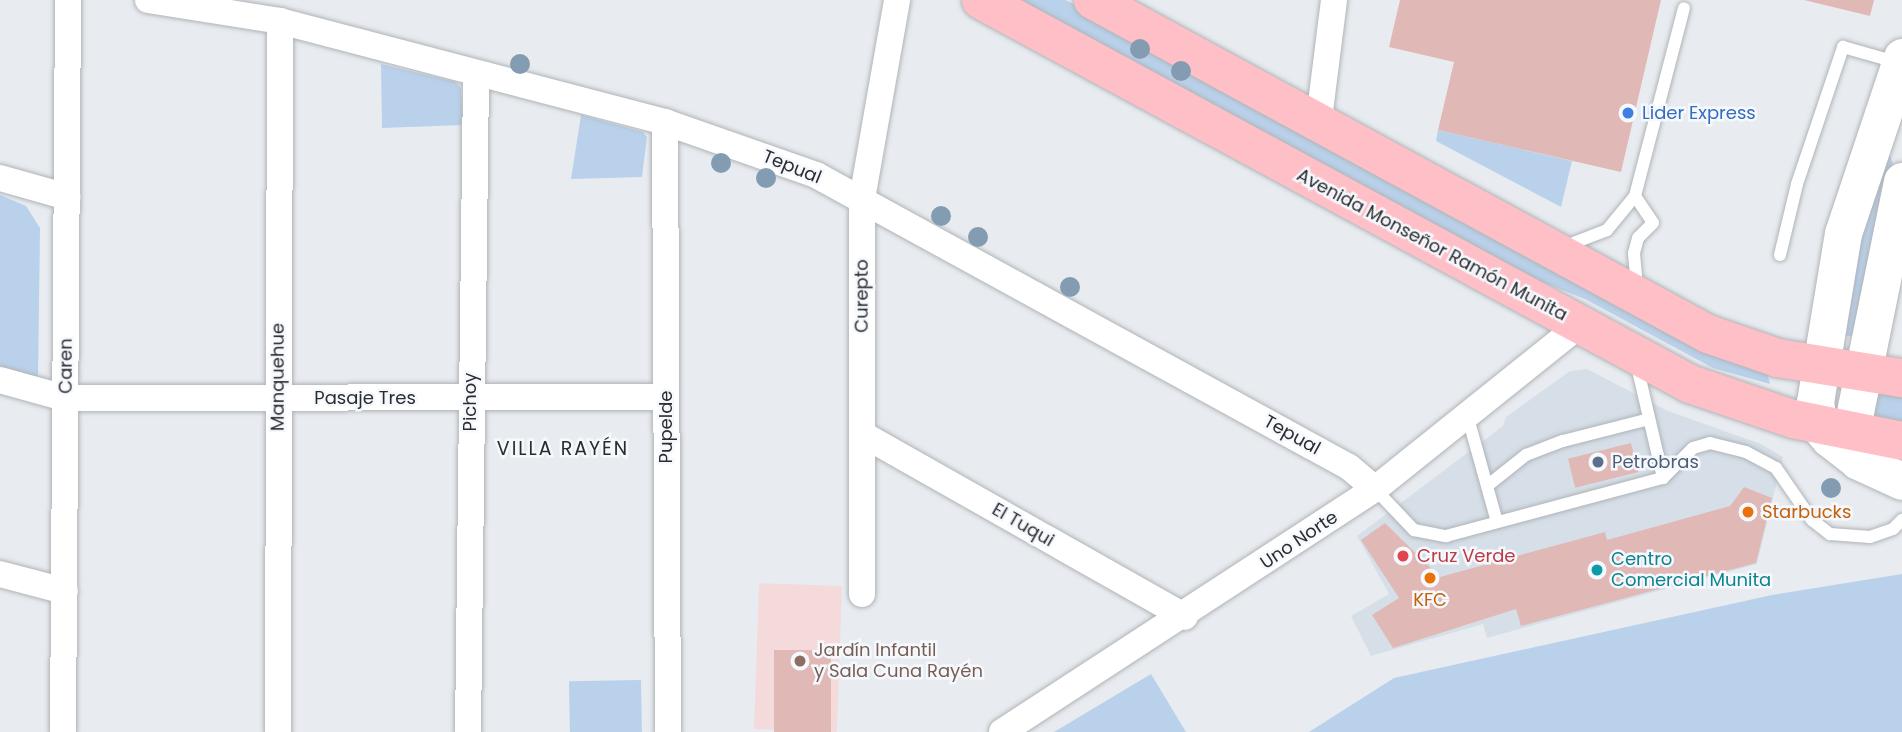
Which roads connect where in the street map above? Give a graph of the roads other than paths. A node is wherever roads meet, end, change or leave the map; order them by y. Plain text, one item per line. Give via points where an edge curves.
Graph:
1 (68, 0) edge
2 (148, 0) edge
3 (897, 0) edge
4 (981, 0) edge
5 (1334, 0) edge
6 (1112, 5) edge
7 (1684, 8) dead end
8 (280, 21) junction
9 (1901, 62) edge
10 (476, 73) junction
11 (1320, 119) junction
12 (665, 122) junction
13 (0, 178) edge
14 (1902, 181) edge
15 (1635, 196) junction
16 (67, 197) junction
17 (862, 199) junction
18 (1556, 249) junction
19 (1780, 255) dead end
20 (1639, 297) junction
21 (1580, 325) junction
22 (1635, 355) junction
23 (1819, 366) junction
24 (1863, 372) junction
25 (1902, 378) edge
26 (0, 380) edge
27 (665, 397) junction
28 (65, 398) junction
29 (278, 398) junction
30 (470, 398) junction
31 (1468, 418) junction
32 (1650, 419) junction
33 (1836, 429) junction
34 (862, 434) junction
35 (1902, 441) edge
36 (1663, 478) junction
37 (1894, 480) edge
38 (1487, 486) junction
39 (1375, 489) junction
40 (1902, 520) edge
41 (1497, 522) junction
42 (0, 574) edge
43 (65, 592) junction
44 (862, 594) dead end
45 (1185, 617) junction
46 (64, 732) edge
47 (278, 732) edge
48 (468, 732) edge
49 (668, 732) edge
50 (1002, 732) edge

1 - 16 street, Caren
2 - 8 street, Tepual
3 - 17 street, Curepto
4 - 21 main road, Avenida Monseñor Ramón Munita
5 - 11 street
6 - 11 main road
7 - 15 lane
8 - 10 street, Tepual
8 - 29 street, Manquehue
9 - 19 lane via 1843,47 1797,184
9 - 23 main road via 1854,190
10 - 12 street, Tepual
10 - 30 street, Pichoy
11 - 18 main road
12 - 17 street, Tepual via 816,175
12 - 27 street, Pupelde
13 - 16 street
14 - 24 main road
15 - 18 lane via 1608,230
15 - 20 lane via 1653,223 1637,238 1634,253
16 - 28 street, Caren
17 - 34 street, Curepto
17 - 39 street, Tepual via 1349,467
18 - 20 main road
20 - 23 main road via 1739,347
21 - 22 main road, Avenida Monseñor Ramón Munita
21 - 31 street, Uno Norte
22 - 32 lane
22 - 33 main road, Avenida Monseñor Ramón Munita via 1721,397
23 - 24 main road
23 - 33 main road via 1815,402
24 - 25 main road
24 - 33 main road
26 - 28 street, Pasaje Tres
27 - 30 street, Pasaje Tres
27 - 49 street, Pupelde
28 - 29 street, Pasaje Tres
28 - 43 street, Caren
29 - 30 street, Pasaje Tres
29 - 47 street, Manquehue
30 - 48 street, Pichoy
31 - 38 lane
31 - 39 street, Uno Norte
32 - 36 lane
32 - 38 lane via 1526,455
33 - 35 main road, Avenida Monseñor Ramón Munita
33 - 37 main road via 1840,447
34 - 44 street, Curepto
34 - 45 street, El Tuqui
36 - 40 lane via 1693,448 1721,444 1776,468 1812,520 1829,534 1870,537
36 - 41 lane
38 - 41 lane
39 - 41 lane via 1422,534 1446,536
39 - 45 street, Uno Norte
42 - 43 street
43 - 46 street, Caren
45 - 50 street, Uno Norte

